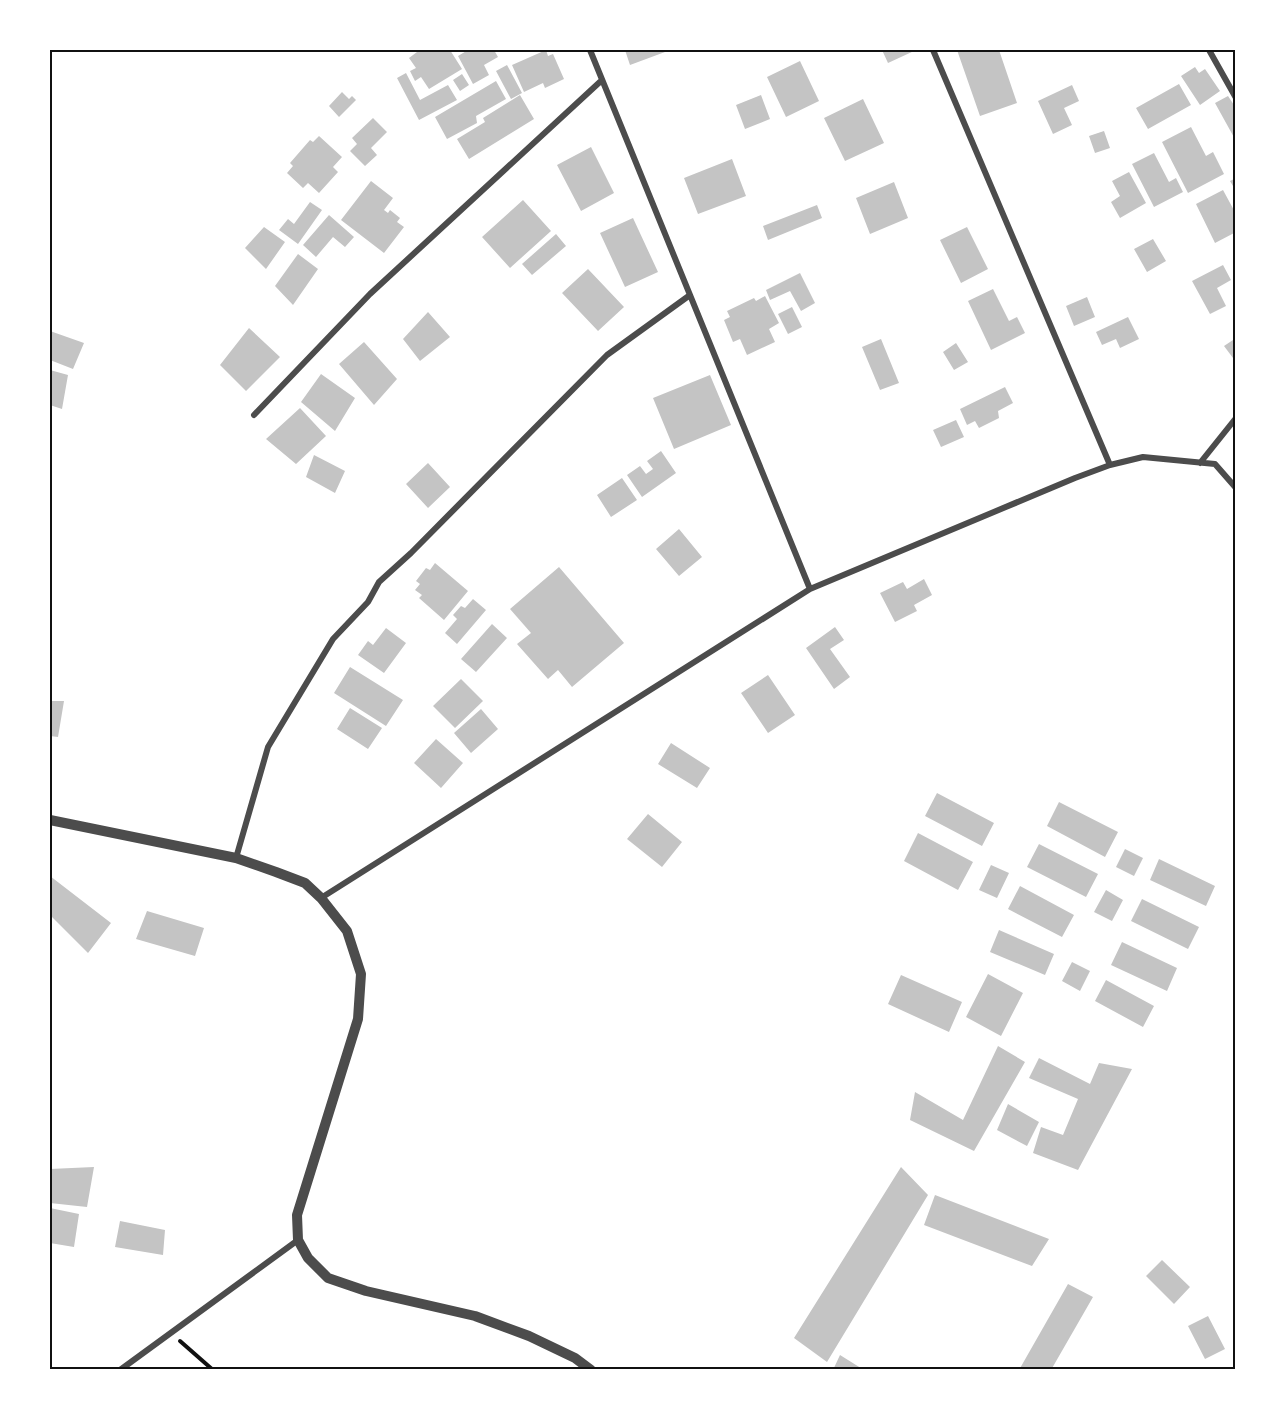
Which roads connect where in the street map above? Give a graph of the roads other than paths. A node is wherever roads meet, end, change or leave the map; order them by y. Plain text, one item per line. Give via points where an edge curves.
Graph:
1 (590, 50) edge
2 (933, 50) edge
3 (1209, 50) edge
4 (602, 80) junction
5 (1236, 98) edge
6 (690, 295) junction
7 (254, 415) dead end
8 (1236, 418) edge
9 (1200, 463) junction
10 (1110, 465) junction
11 (1236, 488) edge
12 (810, 589) junction
13 (50, 819) edge
14 (237, 858) junction
15 (321, 898) junction
16 (298, 1240) junction
17 (120, 1370) edge
18 (591, 1370) edge

1 - 4 street
2 - 10 street
3 - 5 street
4 - 6 street
4 - 7 street via 370,294
6 - 12 street
6 - 14 street via 607,355 379,582 368,602 333,639 268,747
8 - 9 street
9 - 10 street via 1143,457
9 - 11 street via 1215,464
10 - 12 street
12 - 15 street
13 - 14 street
14 - 15 street via 305,883
15 - 16 street via 347,930 361,974 358,1019 297,1215
16 - 17 street
16 - 18 street via 308,1258 328,1278 366,1291 475,1316 529,1336

